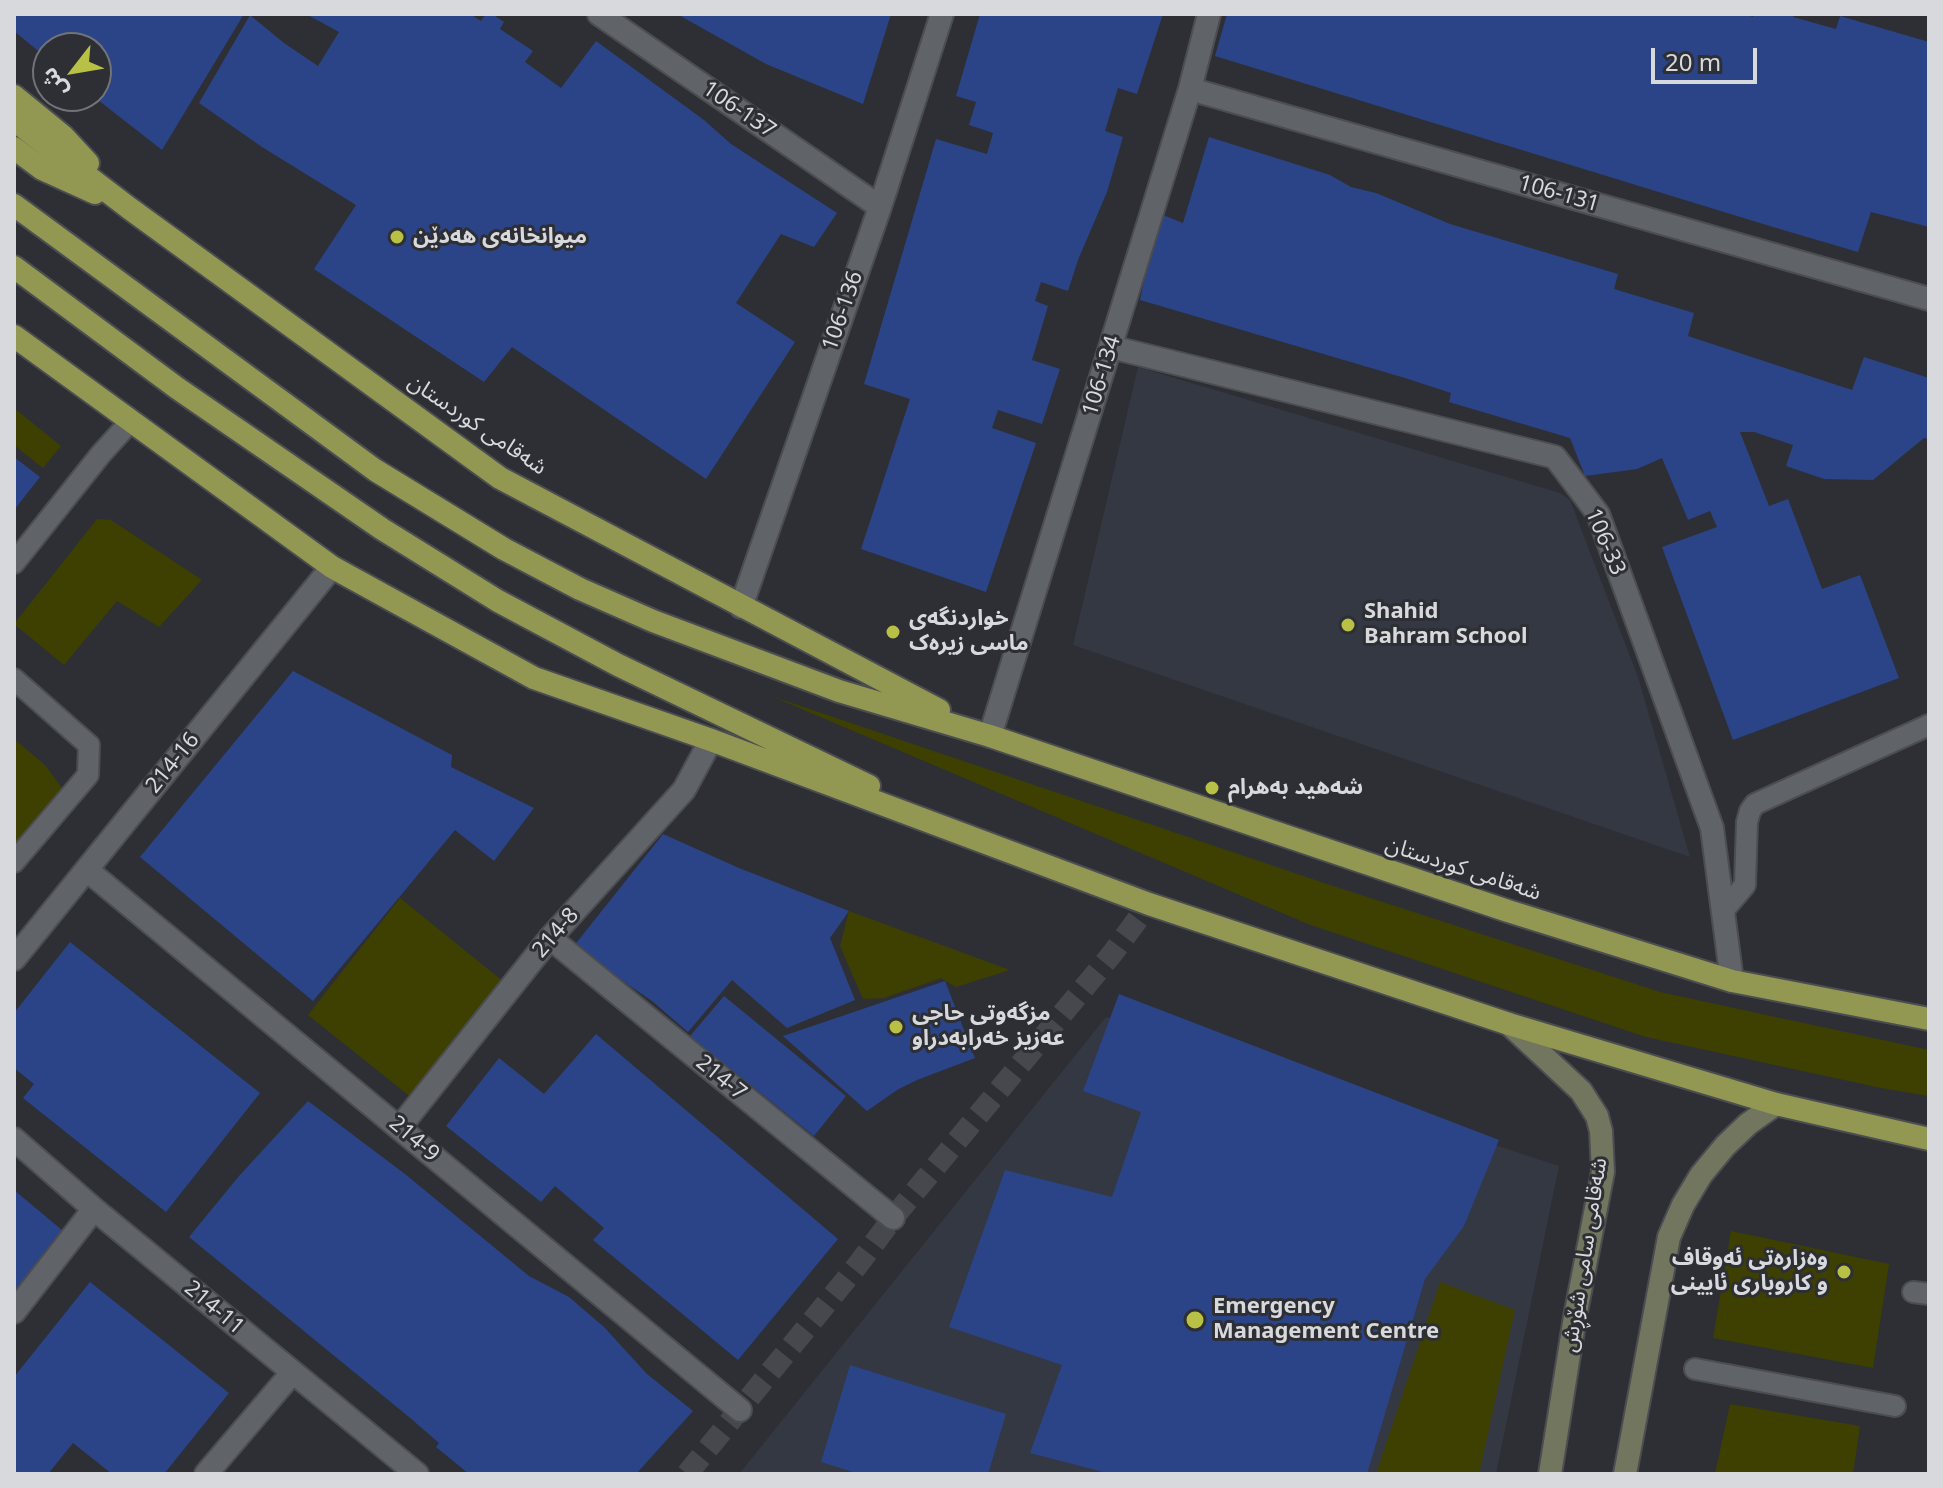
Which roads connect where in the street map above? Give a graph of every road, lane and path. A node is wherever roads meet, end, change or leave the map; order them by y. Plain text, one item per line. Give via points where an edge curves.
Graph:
1 (599, 14) edge
2 (942, 14) edge
3 (1209, 14) edge
4 (1190, 89) junction
5 (14, 96) edge
6 (14, 120) edge
7 (14, 148) edge
8 (14, 205) edge
9 (880, 207) junction
10 (129, 208) junction
11 (14, 267) edge
12 (1929, 299) edge
13 (14, 336) edge
14 (1111, 347) junction
15 (130, 422) junction
16 (14, 563) edge
17 (332, 567) junction
18 (741, 607) junction
19 (14, 679) edge
20 (1929, 725) edge
21 (990, 736) junction
22 (711, 740) junction
23 (1005, 851) junction
24 (14, 862) edge
25 (87, 870) junction
26 (1723, 911) junction
27 (550, 938) junction
28 (14, 959) edge
29 (1732, 981) junction
30 (1929, 1019) edge
31 (1509, 1024) junction
32 (1776, 1104) junction
33 (400, 1127) junction
34 (14, 1139) edge
35 (1929, 1139) edge
36 (94, 1209) junction
37 (893, 1218) dead end
38 (14, 1312) edge
39 (1695, 1369) dead end
40 (292, 1373) junction
41 (1895, 1406) dead end
42 (740, 1410) dead end
43 (206, 1474) edge
44 (417, 1474) edge
45 (1550, 1474) edge
46 (1625, 1474) edge

1 - 9 street, 106-137
2 - 9 street, 106-136
3 - 4 street, 106-134
4 - 12 street, 106-131
4 - 14 street, 106-134
5 - 10 highway via 63,136
6 - 10 highway, شەقامی کوردستان
7 - 10 highway via 42,169
8 - 21 highway, شەقامی کوردستان via 375,470 480,535 653,621 839,691
9 - 18 street, 106-136
10 - 18 highway, شەقامی کوردستان via 500,478
11 - 23 highway via 177,388 382,529 498,601 618,665
13 - 15 highway
14 - 21 street, 106-134
14 - 26 street, 106-33 via 1555,457 1598,514 1712,828
15 - 16 lane
15 - 17 highway
17 - 22 highway via 534,678
17 - 25 street, 214-16
18 - 21 highway, شەقامی کوردستان
19 - 24 lane via 89,745 88,775
20 - 26 lane via 1755,804 1747,822 1745,885
21 - 29 highway, شەقامی کوردستان via 1434,888
22 - 23 highway
22 - 27 street, 214-8 via 684,790
23 - 31 highway
25 - 28 street, 214-16
25 - 33 street, 214-9
26 - 29 street, 106-33
27 - 33 street, 214-8
27 - 37 street, 214-7
29 - 30 highway, شەقامی کوردستان
31 - 32 highway
31 - 45 main road, شەقامی سامی شۆڕش via 1581,1091 1597,1116 1602,1141 1603,1172
32 - 35 highway
32 - 46 main road via 1748,1124 1701,1175 1669,1237
33 - 42 street, 214-9
34 - 36 street, 214-11
36 - 38 street
36 - 40 street, 214-11
39 - 41 lane
40 - 43 street
40 - 44 street, 214-11

